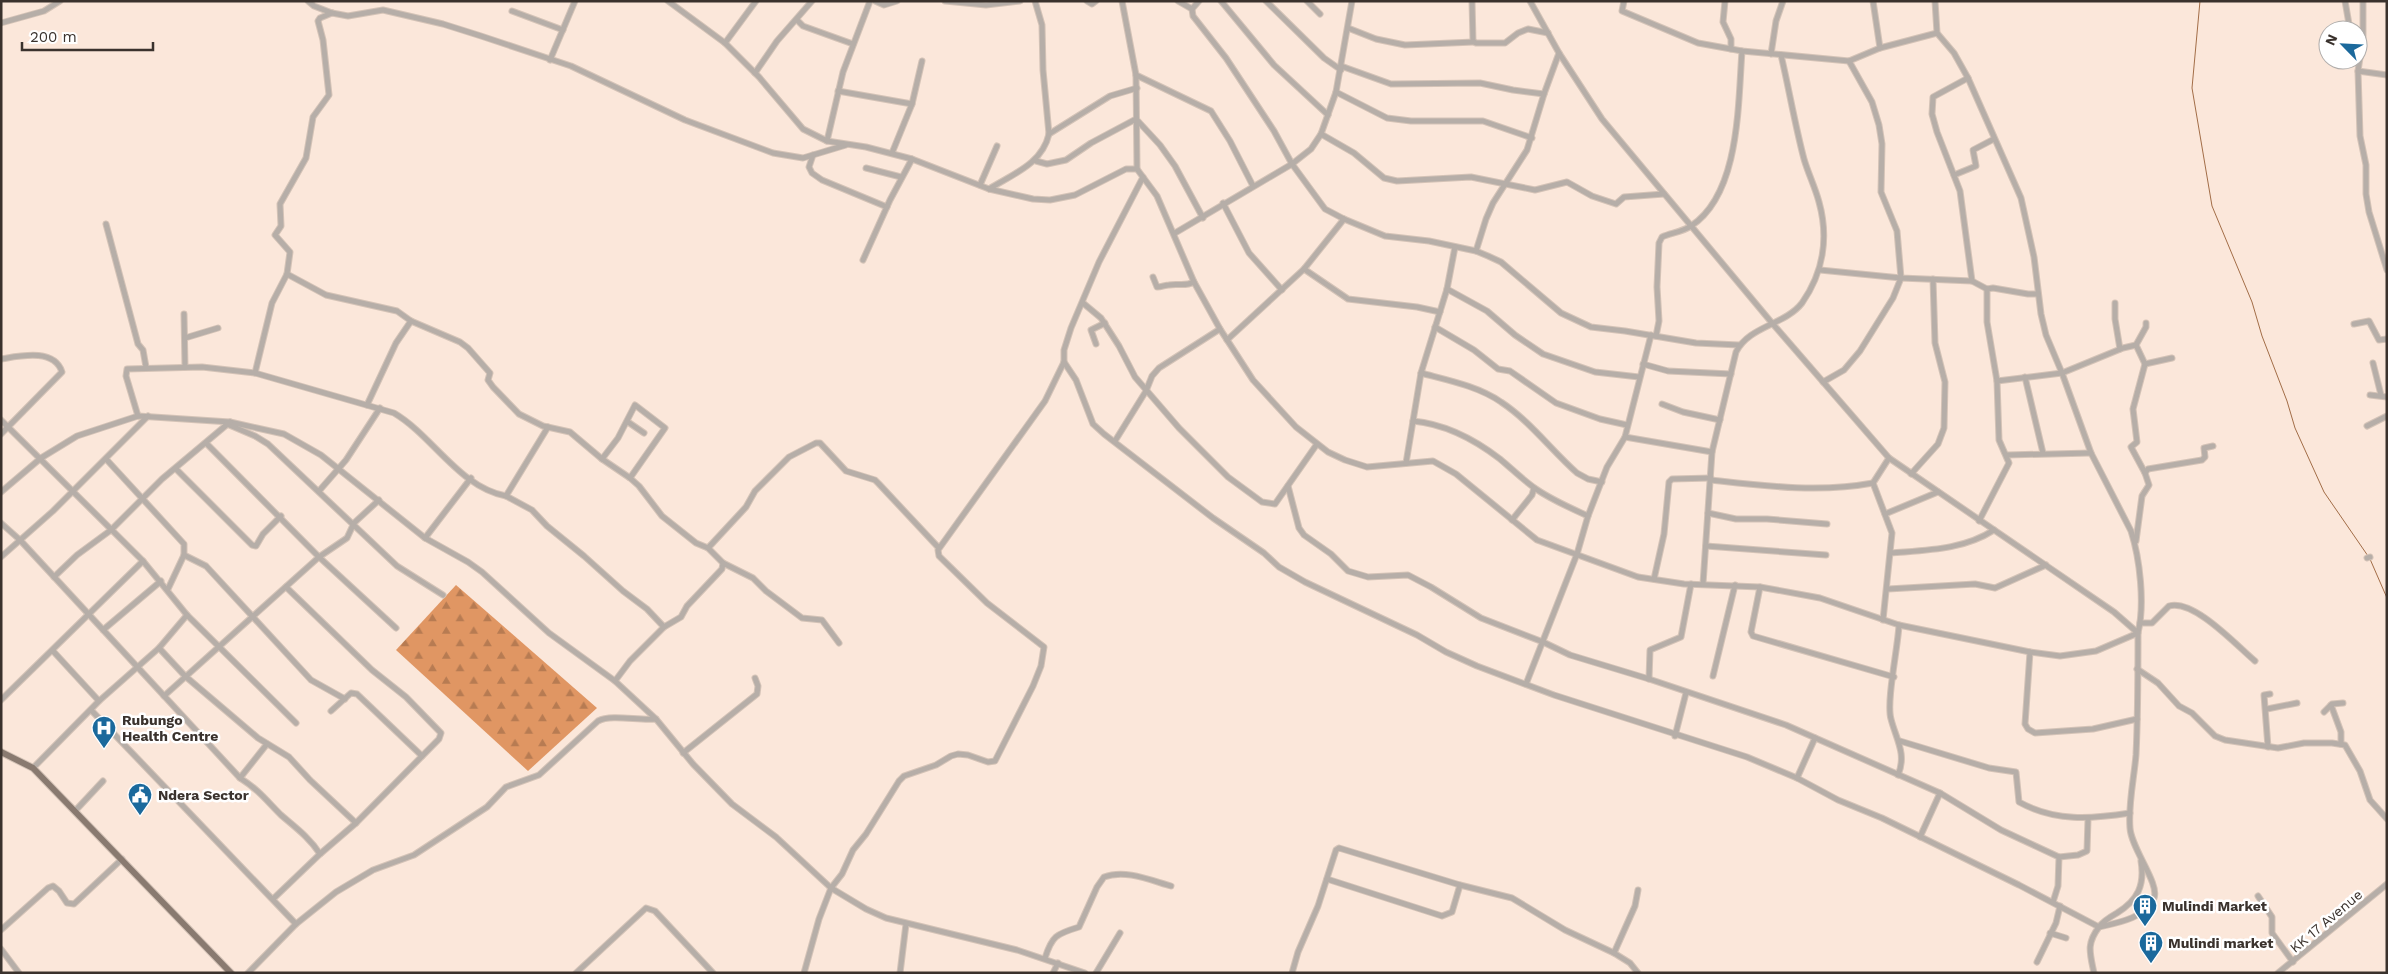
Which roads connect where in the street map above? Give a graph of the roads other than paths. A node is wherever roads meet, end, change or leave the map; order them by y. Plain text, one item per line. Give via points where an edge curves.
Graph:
1 (60, 1) edge
2 (308, 1) edge
3 (575, 1) edge
4 (668, 1) edge
5 (756, 1) edge
6 (812, 1) edge
7 (876, 1) edge
8 (897, 1) edge
9 (945, 1) edge
10 (1020, 1) edge
11 (1035, 1) edge
12 (1087, 1) edge
13 (1096, 1) edge
14 (1122, 1) edge
15 (1178, 1) edge
16 (1199, 1) edge
17 (1221, 1) edge
18 (1266, 1) edge
19 (1307, 1) edge
20 (1352, 1) edge
21 (1472, 1) edge
22 (1530, 1) edge
23 (1624, 1) edge
24 (1725, 1) edge
25 (1783, 1) edge
26 (1873, 1) edge
27 (1935, 1) edge
28 (2345, 1) edge
29 (2363, 1) edge
30 (869, 2) edge
31 (1192, 9) junction
32 (512, 11) dead end
33 (332, 14) junction
34 (1320, 14) dead end
35 (797, 20) junction
36 (2348, 20) edge
37 (2363, 20) edge
38 (1, 23) edge
39 (1348, 28) junction
40 (563, 30) junction
41 (1548, 33) junction
42 (1937, 33) junction
43 (1474, 42) junction
44 (725, 43) junction
45 (854, 44) junction
46 (1880, 48) junction
47 (1731, 50) junction
48 (1742, 51) junction
49 (1559, 53) junction
50 (1770, 54) junction
51 (1781, 55) junction
52 (550, 60) junction
53 (922, 61) dead end
54 (1849, 61) junction
55 (1341, 68) junction
56 (2358, 71) joint
57 (755, 73) junction
58 (1136, 75) junction
59 (2387, 75) edge
60 (1968, 78) junction
61 (1136, 88) junction
62 (838, 91) junction
63 (1336, 92) junction
64 (1544, 94) junction
65 (912, 104) junction
66 (1328, 116) junction
67 (1136, 119) junction
68 (1049, 134) junction
69 (1321, 134) junction
70 (1532, 138) junction
71 (1994, 139) junction
72 (827, 140) junction
73 (846, 145) junction
74 (997, 146) dead end
75 (892, 153) junction
76 (813, 155) junction
77 (912, 159) junction
78 (1036, 160) junction
79 (1292, 164) junction
80 (866, 168) dead end
81 (1137, 169) junction
82 (1954, 175) junction
83 (901, 177) junction
84 (1142, 177) junction
85 (1506, 184) junction
86 (980, 185) junction
87 (1253, 186) junction
88 (989, 188) junction
89 (1664, 194) junction
90 (1223, 203) junction
91 (887, 207) junction
92 (1203, 218) junction
93 (1344, 219) junction
94 (106, 224) dead end
95 (1692, 226) junction
96 (1174, 233) junction
97 (1455, 246) junction
98 (1476, 251) junction
99 (863, 260) dead end
100 (1304, 269) junction
101 (1820, 270) junction
102 (2387, 270) edge
103 (287, 274) junction
104 (1153, 277) dead end
105 (1901, 278) junction
106 (1933, 279) junction
107 (1972, 281) junction
108 (1194, 282) junction
109 (1447, 289) junction
110 (1987, 289) junction
111 (1282, 290) junction
112 (2038, 294) junction
113 (1083, 303) junction
114 (2115, 303) dead end
115 (1440, 312) junction
116 (184, 314) dead end
117 (411, 321) junction
118 (1772, 322) junction
119 (1106, 323) junction
120 (2146, 323) dead end
121 (2354, 324) dead end
122 (1435, 327) junction
123 (218, 328) dead end
124 (1220, 329) junction
125 (1653, 335) junction
126 (185, 338) junction
127 (2387, 339) edge
128 (1227, 340) junction
129 (1096, 344) dead end
130 (1739, 345) junction
131 (2136, 345) junction
132 (2120, 349) junction
133 (2172, 358) dead end
134 (1, 359) edge
135 (1064, 362) junction
136 (2373, 363) dead end
137 (1643, 364) junction
138 (2145, 364) junction
139 (146, 367) junction
140 (185, 367) junction
141 (255, 373) junction
142 (1421, 373) junction
143 (2062, 373) junction
144 (1731, 374) junction
145 (1639, 377) junction
146 (2025, 377) junction
147 (1997, 381) junction
148 (1823, 382) junction
149 (1146, 391) junction
150 (2370, 395) dead end
151 (2384, 396) edge
152 (1662, 404) dead end
153 (367, 405) junction
154 (380, 408) junction
155 (138, 416) junction
156 (148, 416) junction
157 (2387, 416) edge
158 (1, 420) edge
159 (1720, 420) junction
160 (1412, 421) junction
161 (628, 422) junction
162 (229, 423) junction
163 (1627, 425) junction
164 (2367, 426) dead end
165 (8, 427) junction
166 (548, 427) junction
167 (1, 434) edge
168 (644, 434) dead end
169 (1625, 437) junction
170 (1115, 441) junction
171 (206, 443) junction
172 (1317, 444) junction
173 (2213, 446) dead end
174 (1712, 452) junction
175 (2043, 453) junction
176 (2091, 454) junction
177 (2006, 455) junction
178 (41, 458) junction
179 (1889, 458) junction
180 (106, 459) junction
181 (602, 459) junction
182 (1406, 464) junction
183 (176, 469) junction
184 (339, 469) junction
185 (2145, 473) junction
186 (1911, 474) junction
187 (471, 478) junction
188 (630, 478) junction
189 (1711, 479) junction
190 (1602, 482) junction
191 (1873, 483) junction
192 (1288, 486) junction
193 (1534, 488) junction
194 (319, 491) junction
195 (1, 492) edge
196 (71, 492) junction
197 (1938, 492) junction
198 (506, 496) junction
199 (141, 498) junction
200 (379, 500) junction
201 (1708, 513) junction
202 (1886, 514) junction
203 (281, 516) junction
204 (1588, 516) junction
205 (1512, 520) junction
206 (1979, 521) junction
207 (1, 523) edge
208 (354, 523) junction
209 (1827, 524) dead end
210 (111, 530) junction
211 (1994, 530) junction
212 (425, 538) junction
213 (20, 540) junction
214 (2135, 544) junction
215 (937, 546) dead end
216 (1706, 546) junction
217 (708, 548) junction
218 (1891, 553) junction
219 (1576, 554) junction
220 (184, 555) junction
221 (1826, 555) dead end
222 (1, 556) edge
223 (319, 557) junction
224 (143, 562) junction
225 (723, 563) junction
226 (2046, 566) junction
227 (54, 577) junction
228 (1654, 579) junction
229 (161, 581) junction
230 (1691, 584) junction
231 (1703, 584) junction
232 (1735, 585) junction
233 (286, 587) junction
234 (1760, 587) junction
235 (168, 589) junction
236 (1888, 589) junction
237 (443, 595) dead end
238 (89, 615) junction
239 (187, 615) junction
240 (253, 616) junction
241 (1884, 620) junction
242 (2140, 623) junction
243 (1899, 625) junction
244 (664, 627) junction
245 (396, 628) dead end
246 (103, 630) junction
247 (2138, 634) junction
248 (1543, 642) junction
249 (839, 643) dead end
250 (219, 646) junction
251 (159, 648) junction
252 (53, 650) junction
253 (2030, 652) junction
254 (2254, 661) dead end
255 (137, 667) junction
256 (2137, 669) junction
257 (185, 676) junction
258 (1713, 676) dead end
259 (1894, 677) junction
260 (755, 678) dead end
261 (1648, 679) junction
262 (614, 681) junction
263 (1526, 684) junction
264 (1686, 693) junction
265 (2270, 694) dead end
266 (164, 696) junction
267 (1, 700) edge
268 (345, 700) junction
269 (99, 701) junction
270 (2343, 702) dead end
271 (2297, 704) dead end
272 (2331, 704) junction
273 (2266, 709) junction
274 (90, 710) junction
275 (332, 712) dead end
276 (2324, 712) dead end
277 (656, 719) junction
278 (2137, 719) junction
279 (296, 723) dead end
280 (1675, 736) junction
281 (1815, 738) junction
282 (1900, 741) junction
283 (267, 744) junction
284 (2341, 744) junction
285 (2268, 747) junction
286 (1, 752) edge
287 (683, 753) junction
288 (422, 756) junction
289 (33, 768) junction
290 (1898, 775) junction
291 (240, 778) junction
292 (1797, 778) junction
293 (103, 781) dead end
294 (1940, 793) junction
295 (75, 811) junction
296 (2130, 813) junction
297 (2088, 819) junction
298 (2387, 819) edge
299 (356, 823) junction
300 (1920, 837) junction
301 (320, 854) junction
302 (2060, 857) junction
303 (122, 859) junction
304 (2141, 861) junction
305 (1327, 879) junction
306 (2387, 884) edge
307 (1460, 885) junction
308 (1171, 886) dead end
309 (831, 888) junction
310 (1638, 890) dead end
311 (2258, 896) dead end
312 (273, 899) junction
313 (2053, 902) junction
314 (2060, 906) junction
315 (296, 924) junction
316 (906, 924) junction
317 (2098, 927) junction
318 (1, 930) edge
319 (1120, 933) dead end
320 (2050, 933) junction
321 (2066, 938) dead end
322 (1, 949) edge
323 (1614, 953) junction
324 (1045, 958) junction
325 (2037, 962) dead end
326 (2293, 962) junction
327 (1058, 963) junction
328 (19, 973) edge
329 (231, 973) edge
330 (248, 973) edge
331 (576, 973) edge
332 (713, 973) edge
333 (804, 973) edge
334 (900, 973) edge
335 (1053, 973) edge
336 (1085, 973) edge
337 (1096, 973) edge
338 (1292, 973) edge
339 (1638, 973) edge
340 (2094, 973) edge
341 (2278, 973) edge

1 - 38 street via 44,11
2 - 33 street
3 - 40 street
4 - 44 street
5 - 44 street
6 - 35 street
7 - 8 street via 884,5
9 - 10 street via 986,5
11 - 68 street via 1042,25 1042,70
12 - 13 street via 1092,4
14 - 58 street
15 - 31 street
16 - 31 street
17 - 66 street via 1279,71
18 - 55 street via 1324,58
19 - 34 street
20 - 39 street
21 - 43 street
22 - 41 street
23 - 47 street via 1623,12 1689,41
24 - 47 street via 1724,26 1731,39
25 - 50 street
26 - 46 street
27 - 42 street
28 - 36 street
29 - 37 street
30 - 45 street
31 - 79 street via 1193,16 1226,58
32 - 40 street
33 - 52 street via 348,16 383,10 402,14 443,24
33 - 103 street via 318,21 324,40 329,95 313,117 306,158 279,209 281,226 275,235 290,252
35 - 45 street via 803,26
35 - 57 street via 777,41
39 - 43 street via 1376,39 1404,44
39 - 55 street
40 - 52 street
41 - 43 street via 1528,29 1518,32 1506,42
41 - 49 street
42 - 46 street
42 - 60 street via 1954,53
44 - 57 street
45 - 62 street
46 - 54 street
47 - 48 street
48 - 50 street
48 - 95 street via 1736,126 1728,165 1719,195
49 - 64 street
49 - 89 street via 1602,119
50 - 51 street
51 - 54 street
51 - 101 street via 1805,160 1820,204 1824,242
52 - 76 street via 609,83 685,120 753,146 793,157
53 - 65 street
54 - 105 street via 1872,102 1879,126 1882,192 1897,231
55 - 63 street
55 - 64 street via 1391,84 1480,83
56 - 59 street
56 - 102 street via 2366,194
57 - 72 street via 802,128
58 - 61 street
58 - 87 street via 1211,111
60 - 71 street
60 - 82 street via 1933,97 1931,102 1937,132
61 - 67 street
61 - 68 street via 1110,96
62 - 65 street
62 - 72 street
63 - 66 street
63 - 70 street via 1387,118 1483,121
64 - 70 street
65 - 75 street
66 - 69 street
67 - 78 street via 1066,160 1047,164
67 - 81 street
67 - 92 street via 1175,166
68 - 78 street via 1044,151
69 - 79 street via 1311,148
69 - 85 street via 1390,180 1414,182 1471,177
70 - 85 street
71 - 82 street via 1973,150 1976,166
71 - 112 street via 2021,198 2034,257
72 - 73 street
73 - 75 street
73 - 76 street
74 - 86 street
75 - 77 street
76 - 91 street via 809,167 812,174
77 - 83 street
77 - 86 street
78 - 88 street
79 - 87 street
79 - 93 street via 1322,206
80 - 83 street
81 - 84 street
81 - 88 street via 1114,174 1064,199 1033,200
82 - 107 street via 1960,192
83 - 91 street
84 - 96 street via 1157,196
84 - 113 street via 1099,262
85 - 89 street via 1535,190 1567,182 1592,196 1616,204 1624,197
85 - 98 street via 1486,219
86 - 88 street
87 - 90 street
89 - 95 street
90 - 92 street
90 - 111 street via 1249,253
91 - 99 street
92 - 96 street
93 - 97 street via 1385,236
93 - 100 street
94 - 139 street
95 - 118 street
95 - 125 street via 1662,237 1659,243 1659,321
96 - 108 street
97 - 98 street
97 - 109 street
98 - 125 street via 1501,262 1571,319 1591,328
100 - 111 street
100 - 115 street via 1348,299
101 - 105 street
101 - 118 street via 1800,305 1788,317
103 - 117 street via 326,295 390,308
103 - 141 street via 272,303
104 - 108 street via 1160,288
105 - 106 street
105 - 148 street via 1893,298 1860,352 1844,370
106 - 107 street
106 - 186 street via 1935,344 1945,382 1944,428 1938,444
107 - 110 street
108 - 124 street
109 - 115 street
109 - 145 street via 1486,311 1543,354 1596,372
110 - 112 street
110 - 147 street via 1987,322
111 - 128 street
112 - 143 street via 2046,335
113 - 119 street
113 - 135 street via 1071,328
114 - 132 street
115 - 122 street
116 - 126 street
117 - 153 street via 396,343
117 - 166 street via 468,348 490,373 488,380 519,414
118 - 130 street
118 - 148 street
119 - 129 street via 1091,330
119 - 149 street
120 - 131 street
121 - 127 street via 2369,321 2379,340
122 - 142 street
122 - 163 street via 1498,369 1510,371 1556,402
123 - 126 street
124 - 128 street
124 - 149 street via 1159,368
125 - 130 street via 1696,343
125 - 137 street
126 - 140 street
128 - 172 street via 1253,380 1296,427
130 - 144 street
131 - 132 street
131 - 138 street
132 - 143 street
133 - 138 street
134 - 165 street via 37,355 54,362 62,372
135 - 170 street via 1076,380 1093,424
135 - 309 street via 1045,402 938,550 939,556 987,603 1044,647 1033,686 995,761 958,754 904,776
136 - 151 street
137 - 144 street via 1668,371
137 - 145 street
138 - 185 street via 2133,410 2137,442 2131,447
139 - 140 street
139 - 155 street via 125,372
140 - 141 street
141 - 153 street
142 - 160 street
142 - 190 street via 1500,401 1577,472
143 - 146 street
143 - 176 street
144 - 159 street
145 - 163 street
146 - 147 street
146 - 175 street
147 - 177 street via 1999,440
148 - 179 street
149 - 170 street
149 - 192 street via 1228,477 1262,502 1276,504
150 - 151 street
152 - 159 street
153 - 154 street
154 - 184 street
154 - 187 street via 410,422 455,467
155 - 156 street
155 - 178 street via 77,436
156 - 162 street
156 - 180 street
157 - 164 street
158 - 165 street
159 - 174 street
160 - 182 street
160 - 193 street via 1433,423 1458,433 1499,458
161 - 168 street
161 - 181 street
161 - 188 street via 635,405 665,428
162 - 171 street
162 - 184 street via 284,434
162 - 194 street via 268,444
163 - 169 street
165 - 167 street
165 - 178 street
166 - 181 street via 570,432
166 - 198 street
169 - 174 street
169 - 190 street
170 - 263 street via 1213,518 1305,582 1446,652
171 - 183 street
171 - 203 street
172 - 182 street via 1356,465
172 - 192 street
173 - 185 street via 2204,448 2202,460
174 - 189 street
175 - 176 street
175 - 177 street
176 - 214 street
177 - 206 street via 2009,462
178 - 195 street
178 - 196 street
179 - 186 street
179 - 191 street
180 - 196 street
180 - 199 street
181 - 188 street
182 - 205 street via 1433,461 1442,465
183 - 199 street
183 - 203 street via 252,545 256,546
184 - 194 street
184 - 200 street
185 - 214 street via 2149,485 2142,496
186 - 197 street
187 - 198 street
187 - 212 street
188 - 217 street via 662,516 696,543
189 - 191 street via 1813,489
189 - 201 street
189 - 228 street via 1672,479 1669,482 1664,534
190 - 204 street
191 - 202 street
192 - 248 street via 1299,528 1348,571 1368,577 1408,575 1481,618
193 - 204 street
193 - 205 street
194 - 208 street
196 - 210 street
196 - 213 street
197 - 202 street
197 - 206 street
198 - 244 street via 532,510
199 - 210 street
199 - 220 street via 184,544
200 - 208 street
200 - 212 street
201 - 209 street via 1736,519 1767,518
201 - 216 street
202 - 218 street via 1892,527
203 - 223 street
204 - 219 street
205 - 219 street via 1537,540
206 - 211 street
207 - 213 street
208 - 223 street via 347,538
208 - 237 street via 397,566
210 - 224 street
210 - 227 street
211 - 218 street via 1964,544
211 - 226 street
212 - 262 street via 482,572 549,633
213 - 222 street
213 - 227 street
214 - 242 street via 2142,608
215 - 217 street via 875,480 846,471 823,446 816,443 788,457
216 - 221 street
216 - 231 street
217 - 225 street
218 - 236 street
219 - 228 street via 1638,577
219 - 248 street
220 - 235 street
220 - 240 street via 206,566
223 - 233 street
223 - 245 street
224 - 229 street
224 - 238 street
225 - 244 street via 722,569 687,606 681,617
225 - 249 street via 753,578 802,618 822,620
226 - 236 street via 1994,588 1975,584
226 - 247 street via 2114,612
227 - 238 street
228 - 230 street
229 - 235 street
229 - 246 street
230 - 231 street
230 - 261 street via 1681,637 1650,650
231 - 232 street
232 - 234 street
232 - 258 street
233 - 240 street
233 - 288 street via 441,733 439,740
234 - 241 street via 1820,598
234 - 259 street via 1751,632 1753,636
235 - 239 street
236 - 241 street
238 - 246 street
238 - 252 street
239 - 250 street
239 - 251 street
240 - 250 street
240 - 268 street via 311,680
241 - 243 street
242 - 247 street
242 - 254 street via 2152,623 2169,606 2183,605 2203,616
243 - 253 street
243 - 259 street
244 - 262 street
246 - 255 street
247 - 253 street via 2082,654 2060,656
247 - 256 street
248 - 261 street via 1582,660
248 - 263 street
250 - 257 street
250 - 279 street
251 - 255 street
251 - 257 street
252 - 267 street
252 - 269 street
253 - 278 street via 2024,724 2031,731 2093,729
255 - 266 street
255 - 269 street
256 - 278 street
256 - 285 street via 2158,683 2179,706 2192,713 2216,736
257 - 266 street
257 - 283 street
259 - 282 street via 1890,711
260 - 287 street via 757,694
261 - 264 street
262 - 277 street
263 - 280 street
264 - 280 street
264 - 281 street via 1786,725
265 - 273 street via 2264,695
266 - 291 street
268 - 275 street
268 - 288 street via 352,693 357,694
269 - 274 street
270 - 272 street
271 - 273 street
272 - 276 street
272 - 284 street via 2341,732
273 - 285 street
274 - 289 street
274 - 312 street
277 - 287 street
277 - 315 street via 609,717 598,721 539,775 506,787 487,807 458,828 414,855 373,870 336,892
278 - 296 street
280 - 292 street via 1747,757
281 - 290 street
281 - 292 street
282 - 290 street via 1902,766
282 - 297 street via 1988,768 2016,772 2020,802 2049,815
283 - 291 street
283 - 299 street via 289,757
284 - 285 street via 2304,743 2288,748
284 - 298 street via 2360,771 2370,800
286 - 289 main road
287 - 309 street via 732,804 776,837
288 - 299 street
289 - 295 main road
290 - 294 street
291 - 301 street via 257,789 312,842
292 - 300 street
293 - 295 street
294 - 300 street
294 - 302 street via 2001,830
295 - 303 main road
296 - 297 street
296 - 304 street via 2133,844
297 - 302 street via 2087,851
299 - 301 street
300 - 313 street
301 - 312 street
302 - 313 street
303 - 318 street via 74,904 67,903 53,886
303 - 329 main road
304 - 317 street via 2143,880 2137,896
304 - 317 street via 2155,889 2154,898 2141,912 2122,922
305 - 307 street via 1442,916 1452,912
305 - 307 street via 1339,848
305 - 338 street
306 - 326 street, KK 17 Avenue
307 - 323 street via 1512,898 1565,930
308 - 324 street via 1117,874 1104,877 1079,927 1051,940
309 - 316 street via 866,909
309 - 333 street
310 - 323 street via 1635,906
311 - 326 street via 2272,917 2272,933
312 - 315 street
313 - 314 street
314 - 317 street
314 - 320 street
315 - 330 street
316 - 324 street
316 - 334 street
317 - 340 street via 2091,937 2089,950
319 - 337 street
320 - 321 street
320 - 325 street
322 - 328 street
323 - 339 street via 1630,963
324 - 327 street
326 - 341 street, KK 17 Avenue
327 - 335 street
327 - 336 street
331 - 332 street via 646,908 655,911

